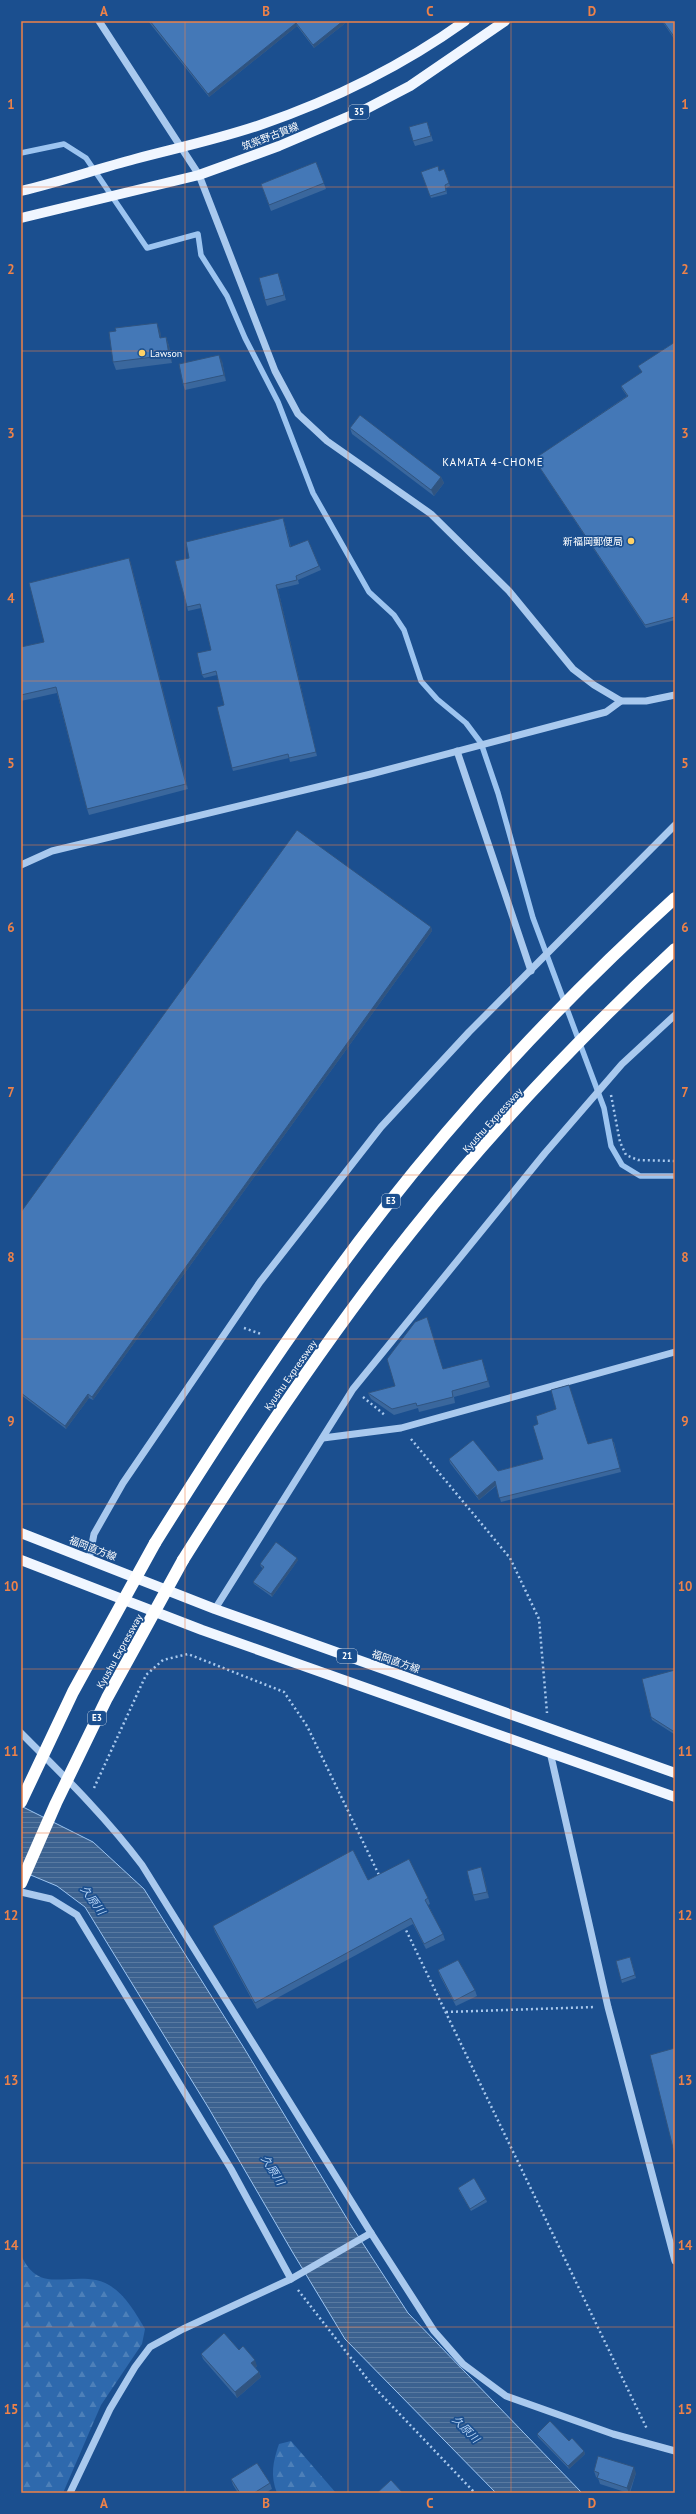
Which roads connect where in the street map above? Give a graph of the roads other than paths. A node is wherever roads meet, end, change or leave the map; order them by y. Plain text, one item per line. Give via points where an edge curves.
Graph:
1 (99, 21) edge
2 (465, 21) edge
3 (505, 21) edge
4 (182, 148) junction
5 (199, 175) junction
6 (21, 191) edge
7 (21, 218) edge
8 (675, 695) edge
9 (621, 701) junction
10 (458, 751) junction
11 (675, 824) edge
12 (21, 865) edge
13 (675, 898) edge
14 (675, 949) edge
15 (531, 971) junction
16 (675, 1015) edge
17 (675, 1352) edge
18 (323, 1438) junction
19 (21, 1534) edge
20 (21, 1560) edge
21 (89, 1560) junction
22 (215, 1609) junction
23 (21, 1733) edge
24 (550, 1752) junction
25 (675, 1773) edge
26 (675, 1797) edge
27 (21, 1802) edge
28 (21, 1883) edge
29 (21, 1892) edge
30 (371, 2233) junction
31 (675, 2261) edge
32 (292, 2279) junction
33 (675, 2451) edge
34 (70, 2493) edge

1 - 4 street
2 - 4 main road, 筑紫野古賀線 / 35 via 431,45 350,90 260,125
3 - 5 main road, 筑紫野古賀線 / 35 via 410,86 366,109 279,146
4 - 5 street
4 - 6 main road, 筑紫野古賀線 / 35
5 - 7 main road, 筑紫野古賀線 / 35
5 - 9 street via 275,371 298,414 326,441 432,514 509,591 573,669
8 - 9 street via 646,701
9 - 10 street via 606,712
10 - 12 street via 52,851
10 - 15 street
11 - 15 street
13 - 27 highway, Kyushu Expressway / E3, bridge via 628,940 539,1029 470,1105 384,1209 262,1376 155,1543 73,1692
14 - 28 highway, Kyushu Expressway / E3, bridge via 566,1056 497,1131 412,1231 288,1398 184,1560 107,1698
15 - 21 street via 469,1032 381,1127 260,1282 122,1483 94,1534
16 - 18 street via 622,1064 496,1211 353,1389
17 - 18 street via 401,1428
18 - 22 street
19 - 21 main road, 福岡直方線 / 21
20 - 24 main road, 21 via 202,1630
21 - 22 main road, 福岡直方線 / 21
22 - 25 main road, 福岡直方線 / 21
23 - 30 street via 88,1800 119,1834 142,1865
24 - 26 main road, 21
24 - 31 street via 608,2006
29 - 32 street via 51,1899 77,1914 231,2169
30 - 32 street
30 - 33 street via 434,2331 463,2364 488,2384 506,2396 526,2404
32 - 34 street via 150,2347 110,2409

